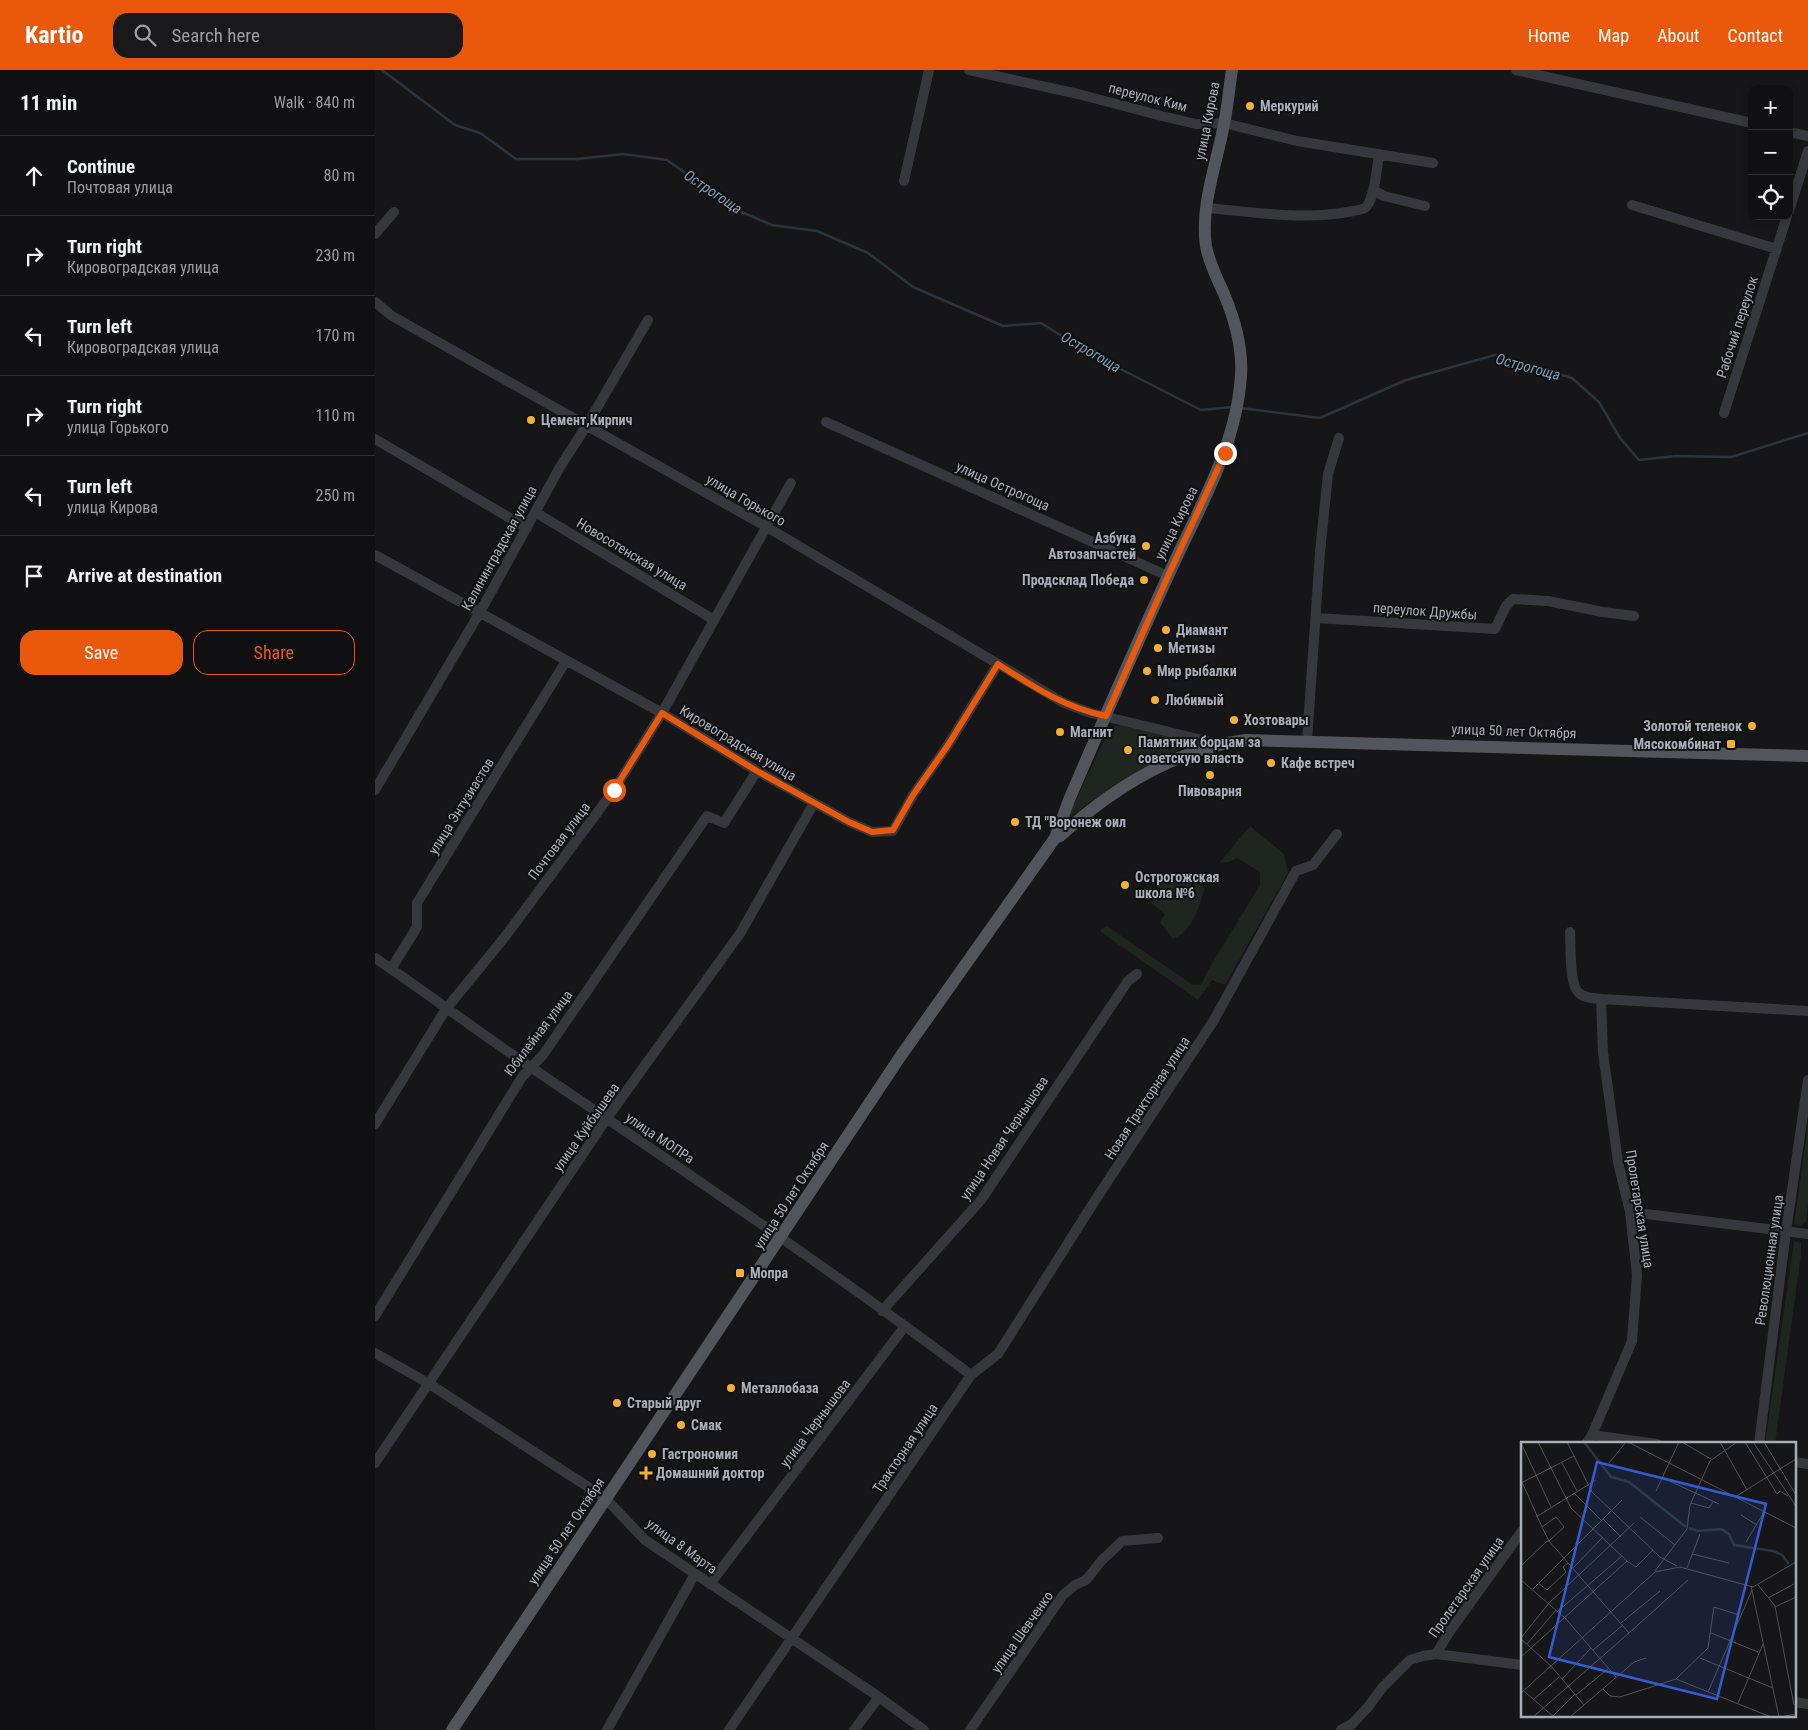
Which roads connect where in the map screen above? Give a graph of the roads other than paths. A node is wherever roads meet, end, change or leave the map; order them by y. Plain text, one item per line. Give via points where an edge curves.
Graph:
1 (929, 70) edge
2 (969, 70) edge
3 (1232, 70) edge
4 (1516, 70) edge
5 (1543, 73) edge
6 (1748, 122) edge
7 (1224, 123) junction
8 (1793, 133) edge
9 (1808, 136) edge
10 (1808, 151) edge
11 (1379, 154) junction
12 (1433, 163) dead end
13 (904, 181) dead end
14 (1373, 190) junction
15 (1793, 198) edge
16 (1633, 205) dead end
17 (1425, 206) dead end
18 (1207, 208) junction
19 (394, 212) dead end
20 (1786, 220) edge
21 (375, 234) edge
22 (1777, 249) junction
23 (375, 302) edge
24 (648, 320) dead end
25 (1724, 413) dead end
26 (826, 422) dead end
27 (587, 425) junction
28 (1339, 438) dead end
29 (375, 439) edge
30 (791, 483) dead end
31 (535, 512) junction
32 (765, 526) junction
33 (527, 528) junction
34 (375, 554) edge
35 (1168, 576) junction
36 (479, 612) junction
37 (1634, 616) dead end
38 (1316, 618) junction
39 (714, 620) junction
40 (566, 661) junction
41 (998, 664) junction
42 (662, 713) junction
43 (1106, 716) junction
44 (1307, 740) junction
45 (1219, 744) junction
46 (1808, 756) edge
47 (757, 771) junction
48 (375, 790) edge
49 (813, 803) junction
50 (1337, 834) dead end
51 (1055, 838) junction
52 (1570, 932) dead end
53 (375, 958) edge
54 (391, 969) junction
55 (1137, 974) dead end
56 (1601, 999) junction
57 (446, 1009) junction
58 (1808, 1011) edge
59 (531, 1067) junction
60 (1808, 1080) edge
61 (607, 1118) junction
62 (375, 1124) edge
63 (1630, 1212) junction
64 (1786, 1231) junction
65 (1808, 1234) edge
66 (781, 1237) junction
67 (882, 1311) junction
68 (375, 1316) edge
69 (905, 1326) junction
70 (375, 1353) edge
71 (971, 1376) junction
72 (428, 1383) junction
73 (1592, 1435) junction
74 (1587, 1442) edge
75 (1643, 1442) edge
76 (1759, 1442) edge
77 (1795, 1462) edge
78 (375, 1463) edge
79 (1808, 1464) edge
80 (605, 1498) junction
81 (1521, 1532) edge
82 (1158, 1538) dead end
83 (695, 1574) junction
84 (710, 1584) junction
85 (792, 1639) junction
86 (1436, 1654) junction
87 (1521, 1665) edge
88 (879, 1697) junction
89 (1795, 1702) edge
90 (1808, 1704) edge
91 (452, 1730) edge
92 (607, 1730) edge
93 (729, 1730) edge
94 (855, 1730) edge
95 (924, 1730) edge
96 (970, 1730) edge
97 (1341, 1730) edge

1 - 13 street
2 - 7 street, переулок Ким via 1196,124
3 - 7 main road, улица Кирова
4 - 5 street
5 - 6 street
7 - 11 street, переулок Ким via 1297,141
7 - 18 main road, улица Кирова
8 - 9 street
10 - 15 street
11 - 12 street, переулок Ким
11 - 14 street
14 - 17 street
14 - 18 street via 1367,206 1333,215
16 - 22 street
18 - 35 main road, улица Кирова via 1205,235 1209,260 1239,338 1239,390 1225,453
19 - 21 street
20 - 22 street, Рабочий переулок
22 - 25 street, Рабочий переулок
23 - 27 street, улица Горького via 392,316
24 - 27 street, Калининградская улица
26 - 35 street, улица Острогоща
27 - 31 street, Калининградская улица
27 - 32 street, улица Горького
28 - 38 street via 1328,474
29 - 33 street
30 - 32 street, Почтовая улица
31 - 33 street, Калининградская улица
31 - 39 street, Новосотенская улица
32 - 39 street, Почтовая улица
32 - 41 street, улица Горького
33 - 36 street, Калининградская улица
34 - 36 street, Кировоградская улица
35 - 43 main road, улица Кирова
36 - 40 street, Кировоградская улица
36 - 48 street, Калининградская улица
37 - 38 street, переулок Дружбы via 1548,601 1513,600 1506,606 1495,629
38 - 44 street
39 - 42 street, Почтовая улица
40 - 42 street, Кировоградская улица
40 - 54 street, улица Энтузиастов via 417,903 417,927
41 - 43 street, улица Горького via 1064,704
41 - 49 street, Кировоградская улица via 893,830 872,832
42 - 47 street, Кировоградская улица
42 - 57 street, Почтовая улица via 614,790 504,938
43 - 45 street, улица 50 лет Октября
43 - 51 main road, улица Кирова
44 - 45 main road, улица 50 лет Октября via 1247,740
44 - 46 main road, улица 50 лет Октября
45 - 51 main road, улица 50 лет Октября via 1179,758 1145,775 1105,799
47 - 49 street, Кировоградская улица
47 - 59 street, Юбилейная улица via 724,823 707,816 543,1055
49 - 61 street, улица Куйбышева via 741,932
50 - 71 street, Новая Тракторная улица via 1313,865 1296,871 1214,1020 998,1354
51 - 66 main road, улица 50 лет Октября via 901,1056
52 - 56 street via 1576,991 1582,996
53 - 54 street, улица МОПРа
54 - 57 street, улица МОПРа
55 - 67 street, улица Новая Чернышова via 1128,981 981,1200
56 - 58 street
56 - 63 street, Пролетарская улица via 1603,1052 1618,1162
57 - 59 street, улица МОПРа
57 - 62 street, Почтовая улица
59 - 61 street, улица МОПРа
59 - 68 street, Юбилейная улица
60 - 64 street, Революционная улица
61 - 66 street, улица МОПРа
61 - 72 street, улица Куйбышева
63 - 64 street
63 - 73 street, Пролетарская улица via 1637,1275 1632,1341
64 - 65 street
64 - 76 street, Революционная улица
66 - 67 street
66 - 80 main road, улица 50 лет Октября
67 - 69 street
69 - 71 street
69 - 84 street, улица Чернышова
70 - 72 street, улица 8 Марта
71 - 85 street, Тракторная улица
72 - 78 street, улица Куйбышева
72 - 80 street, улица 8 Марта
73 - 74 street, Пролетарская улица
73 - 75 street
77 - 79 street
80 - 83 street, улица 8 Марта via 645,1540
80 - 91 main road, улица 50 лет Октября
81 - 86 street, Пролетарская улица
82 - 96 street, улица Шевченко via 1122,1541 1086,1580 1063,1596
83 - 84 street, улица 8 Марта
83 - 92 street
84 - 85 street, улица 8 Марта
85 - 88 street, улица 8 Марта
85 - 93 street, Тракторная улица
86 - 87 street
86 - 97 street, Пролетарская улица via 1410,1660 1363,1712
88 - 94 street
88 - 95 street, улица 8 Марта
89 - 90 street

